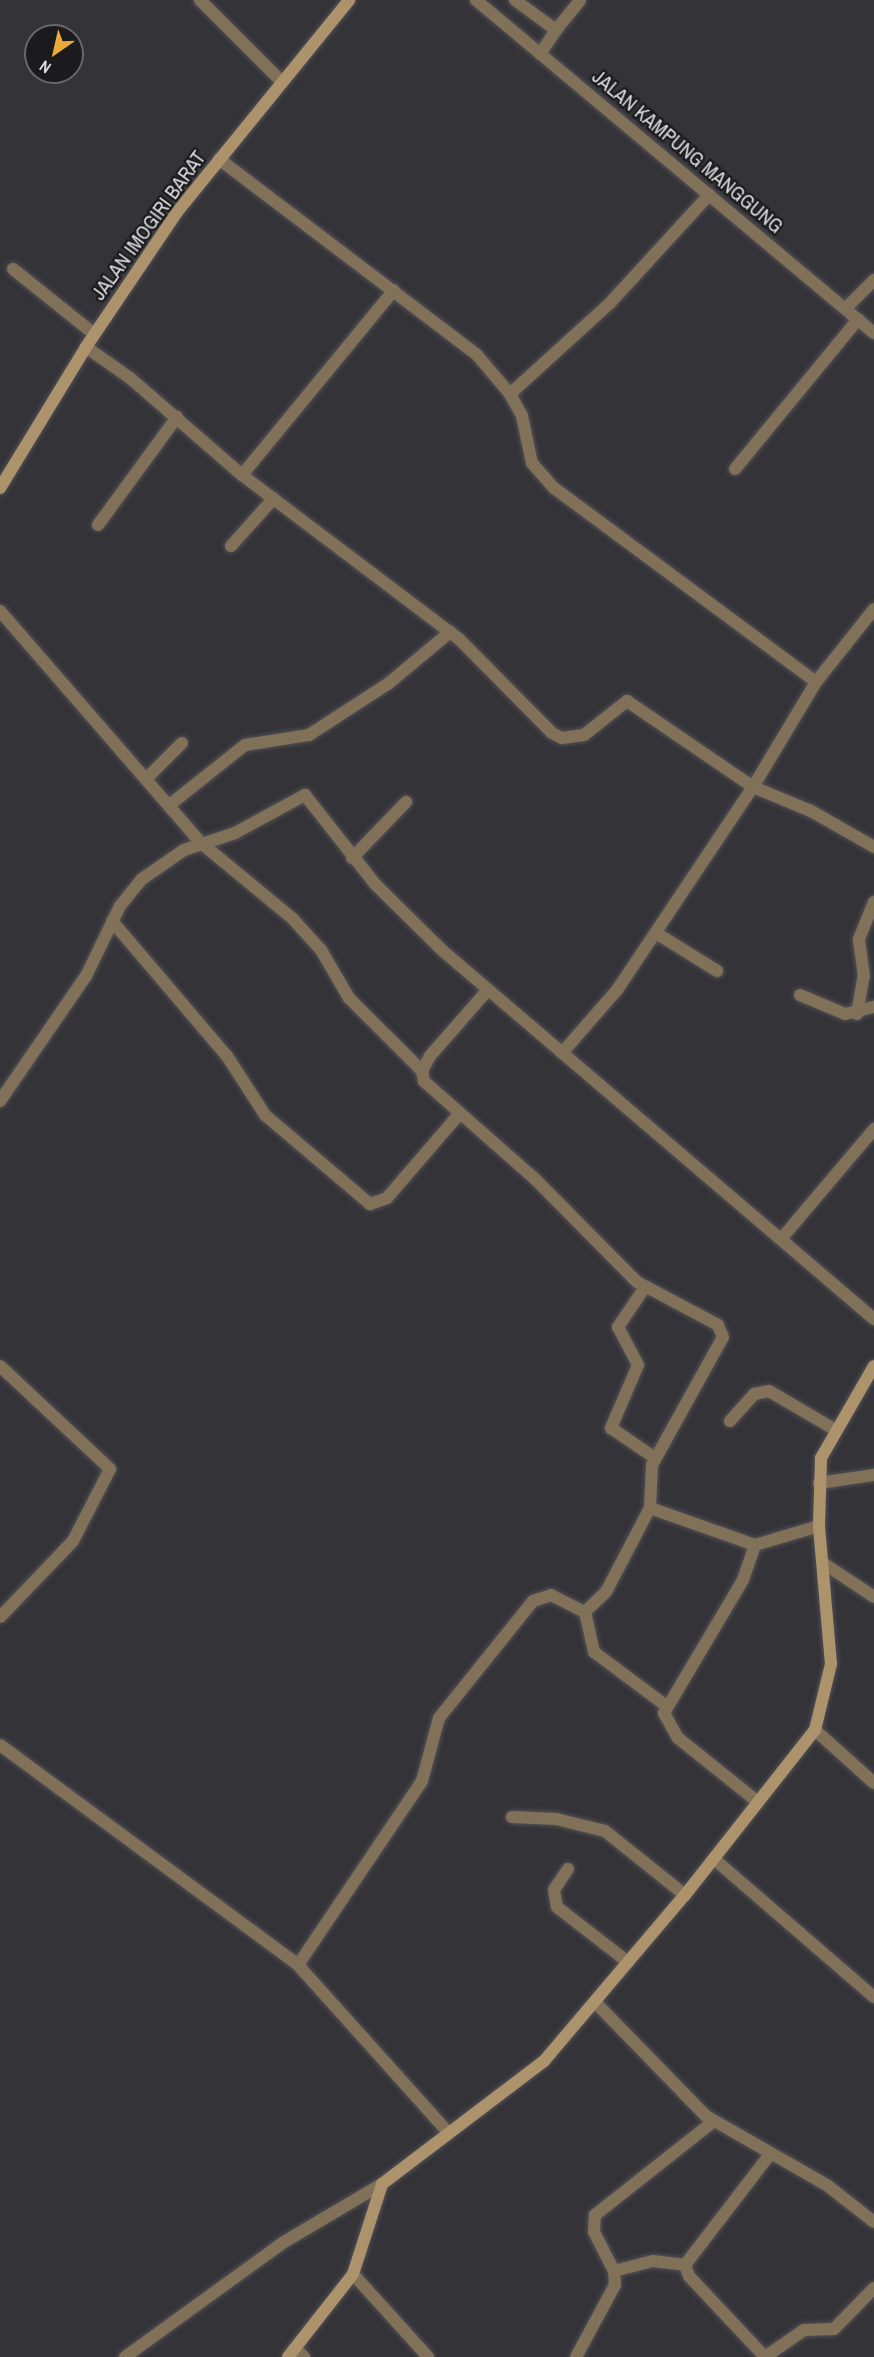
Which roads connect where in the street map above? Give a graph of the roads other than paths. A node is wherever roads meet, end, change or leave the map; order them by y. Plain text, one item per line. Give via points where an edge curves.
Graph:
1 (200, 0) edge
2 (348, 0) edge
3 (476, 0) edge
4 (515, 0) edge
5 (580, 0) edge
6 (556, 30) junction
7 (540, 54) junction
8 (282, 82) junction
9 (219, 159) junction
10 (709, 195) junction
11 (13, 269) dead end
12 (874, 280) edge
13 (394, 290) junction
14 (846, 308) junction
15 (858, 320) junction
16 (874, 333) edge
17 (94, 334) junction
18 (86, 347) junction
19 (510, 394) junction
20 (177, 417) junction
21 (735, 469) dead end
22 (242, 475) junction
23 (0, 488) edge
24 (274, 498) junction
25 (98, 525) dead end
26 (231, 546) dead end
27 (874, 609) edge
28 (0, 611) edge
29 (450, 632) junction
30 (816, 682) junction
31 (182, 743) dead end
32 (148, 777) junction
33 (753, 787) junction
34 (406, 802) dead end
35 (172, 803) junction
36 (201, 843) junction
37 (874, 847) edge
38 (352, 858) junction
39 (874, 902) edge
40 (112, 921) junction
41 (656, 933) junction
42 (717, 971) dead end
43 (487, 991) junction
44 (800, 995) dead end
45 (874, 1007) edge
46 (857, 1014) junction
47 (562, 1053) junction
48 (422, 1071) junction
49 (0, 1101) edge
50 (460, 1113) junction
51 (874, 1129) edge
52 (782, 1238) junction
53 (645, 1287) junction
54 (874, 1319) edge
55 (0, 1366) edge
56 (874, 1366) edge
57 (730, 1421) dead end
58 (834, 1429) junction
59 (655, 1458) junction
60 (874, 1475) edge
61 (819, 1483) junction
62 (650, 1508) junction
63 (819, 1526) junction
64 (755, 1545) junction
65 (823, 1563) junction
66 (874, 1597) edge
67 (585, 1612) junction
68 (0, 1617) edge
69 (665, 1705) junction
70 (815, 1730) junction
71 (0, 1745) edge
72 (874, 1783) edge
73 (758, 1802) junction
74 (512, 1817) dead end
75 (714, 1859) junction
76 (568, 1869) dead end
77 (685, 1895) junction
78 (628, 1962) junction
79 (298, 1965) junction
80 (874, 1997) edge
81 (595, 2002) junction
82 (714, 2121) junction
83 (450, 2133) junction
84 (771, 2153) junction
85 (382, 2184) junction
86 (874, 2222) edge
87 (685, 2265) junction
88 (614, 2271) junction
89 (353, 2274) junction
90 (874, 2288) edge
91 (296, 2354) edge
92 (125, 2357) edge
93 (428, 2357) edge
94 (576, 2357) edge
95 (765, 2357) edge

1 - 8 street
2 - 8 street, JALAN IMOGIRI BARAT
3 - 7 street, JALAN KAMPUNG MANGGUNG
4 - 6 street
5 - 6 street
6 - 7 street
7 - 10 street, JALAN KAMPUNG MANGGUNG
8 - 9 street, JALAN IMOGIRI BARAT
9 - 13 street
9 - 17 street, JALAN IMOGIRI BARAT
10 - 14 street, JALAN KAMPUNG MANGGUNG
10 - 19 street via 610,303
11 - 17 street
12 - 14 street
13 - 19 street via 477,355
13 - 22 street via 335,357
14 - 15 street, JALAN KAMPUNG MANGGUNG
15 - 16 street, JALAN KAMPUNG MANGGUNG
15 - 21 street
17 - 18 street, JALAN IMOGIRI BARAT
18 - 20 street
18 - 23 street, JALAN IMOGIRI BARAT
19 - 30 street via 522,416 532,463 554,488
20 - 22 street
20 - 25 street
22 - 24 street
24 - 26 street
24 - 29 street
27 - 30 street
28 - 32 street
29 - 33 street via 552,733 562,738 584,735 627,701
29 - 35 street via 389,683 309,735 245,745
30 - 33 street
31 - 32 street
32 - 35 street
33 - 37 street via 811,811
33 - 41 street
34 - 38 street
35 - 36 street
36 - 38 street via 235,833 305,795
36 - 40 street via 168,859 142,879
36 - 48 street via 292,918 321,950 349,998
38 - 43 street
39 - 46 street via 859,939 864,976
40 - 49 street via 86,976
40 - 50 street via 227,1056 265,1115 370,1203 387,1198
41 - 42 street
41 - 47 street via 617,990
43 - 47 street
43 - 48 street
44 - 46 street via 839,1012
45 - 46 street
47 - 52 street
48 - 50 street via 429,1086
50 - 53 street
51 - 52 street
52 - 54 street
53 - 59 street via 618,1327 638,1365 611,1428
53 - 59 street via 718,1325 723,1334
55 - 68 street via 110,1469 73,1541
56 - 58 street
57 - 58 street via 754,1394 769,1391
58 - 61 street via 821,1458
59 - 62 street via 649,1472
60 - 61 street
61 - 63 street
62 - 64 street
62 - 67 street via 606,1592
63 - 64 street
63 - 65 street
64 - 69 street via 743,1580
65 - 66 street
65 - 70 street via 831,1664
67 - 69 street via 594,1652
67 - 79 street via 545,1594 533,1601 439,1718 422,1781
69 - 73 street via 664,1720 678,1738
70 - 72 street
70 - 73 street
71 - 79 street
73 - 75 street
74 - 77 street via 556,1819 605,1831
75 - 77 street
75 - 80 street
76 - 78 street via 556,1885 555,1903
77 - 78 street
78 - 81 street
79 - 83 street
81 - 82 street via 686,2098
81 - 83 street via 531,2073
82 - 84 street
82 - 88 street via 595,2215 594,2232
83 - 85 street
84 - 86 street via 828,2186
84 - 87 street
85 - 89 street
85 - 92 street via 293,2236
87 - 88 street via 652,2260
87 - 95 street via 693,2282
88 - 94 street via 612,2292
89 - 91 street
89 - 93 street
90 - 95 street via 834,2329 804,2330

